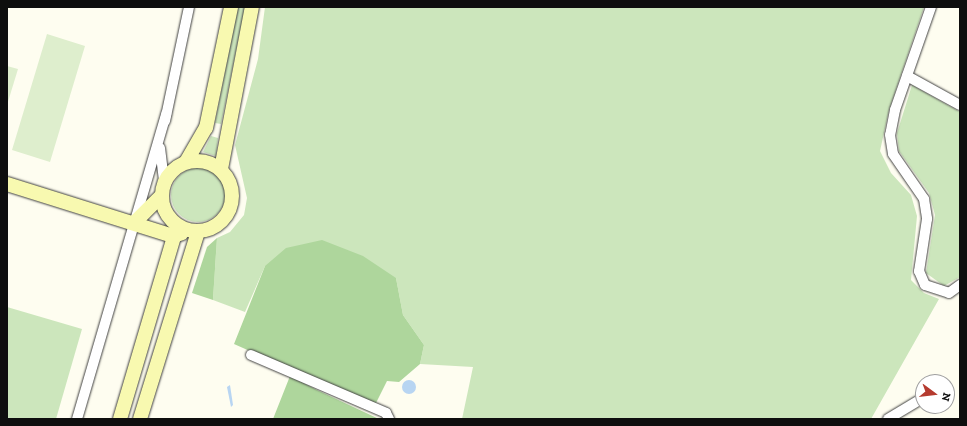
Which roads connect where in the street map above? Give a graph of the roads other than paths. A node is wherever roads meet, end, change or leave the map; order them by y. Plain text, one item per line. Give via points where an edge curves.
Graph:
1 (189, 7) edge
2 (231, 7) edge
3 (252, 7) edge
4 (931, 7) edge
5 (907, 76) junction
6 (960, 105) edge
7 (166, 114) junction
8 (186, 162) junction
9 (221, 169) junction
10 (164, 182) junction
11 (7, 184) edge
12 (161, 196) junction
13 (135, 222) junction
14 (184, 231) junction
15 (960, 285) edge
16 (251, 355) dead end
17 (915, 403) edge
18 (77, 419) edge
19 (120, 419) edge
20 (140, 419) edge
21 (389, 419) edge
22 (888, 419) edge

1 - 7 street
2 - 8 main road via 206,128
3 - 9 main road
4 - 5 street
5 - 6 street
5 - 15 street via 890,135 893,154 924,199 927,219 919,271 925,285 936,291 949,293
7 - 10 street via 159,158
7 - 13 street
8 - 9 main road via 204,161
8 - 10 main road via 173,169
9 - 14 main road via 232,187 230,208 218,225
10 - 12 main road
11 - 13 main road
12 - 13 main road
12 - 14 main road via 165,213
13 - 14 main road
13 - 18 street
14 - 19 main road
14 - 20 main road
16 - 21 street via 386,414
17 - 22 street

